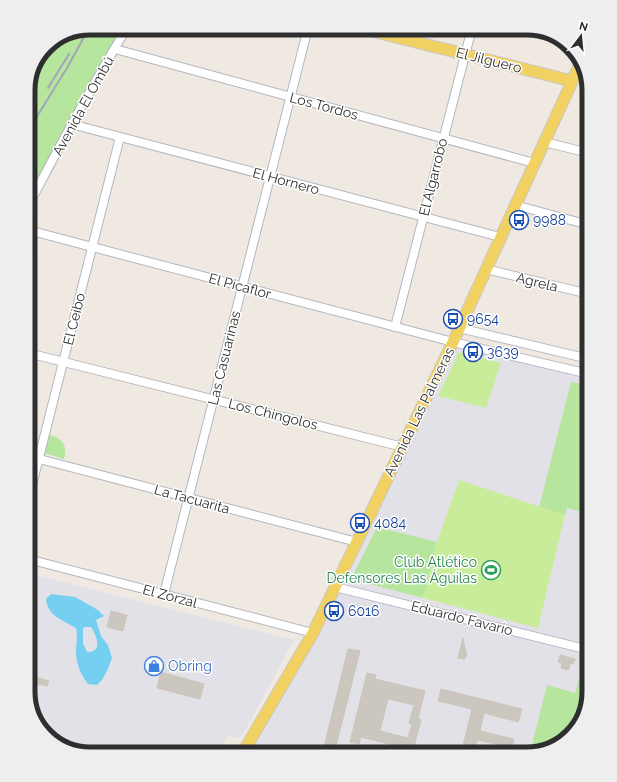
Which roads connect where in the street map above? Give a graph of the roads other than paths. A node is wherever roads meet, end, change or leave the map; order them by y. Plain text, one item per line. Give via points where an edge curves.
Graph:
1 (124, 35) edge
2 (306, 35) edge
3 (388, 35) edge
4 (470, 35) edge
5 (115, 49) junction
6 (465, 54) junction
7 (577, 76) edge
8 (291, 97) junction
9 (71, 124) junction
10 (120, 137) junction
11 (443, 138) junction
12 (544, 142) junction
13 (582, 151) edge
14 (534, 163) junction
15 (270, 177) junction
16 (35, 193) edge
17 (515, 205) junction
18 (423, 217) junction
19 (582, 223) edge
20 (35, 232) edge
21 (500, 237) junction
22 (92, 247) junction
23 (486, 269) junction
24 (242, 286) junction
25 (582, 292) edge
26 (395, 327) junction
27 (459, 328) junction
28 (482, 334) junction
29 (453, 342) junction
30 (479, 349) junction
31 (35, 355) edge
32 (582, 357) edge
33 (63, 362) junction
34 (582, 372) edge
35 (214, 400) junction
36 (402, 447) junction
37 (35, 458) edge
38 (39, 459) junction
39 (35, 474) edge
40 (188, 498) junction
41 (357, 542) junction
42 (35, 562) edge
43 (335, 587) junction
44 (164, 594) junction
45 (313, 633) junction
46 (582, 648) edge
47 (246, 747) edge

1 - 5 street, Avenida El Ombú
2 - 8 street, Las Casuarinas
3 - 6 main road, El Jilguero
4 - 6 street, El Algarrobo
5 - 8 street, Los Tordos
5 - 9 street, Avenida El Ombú
6 - 7 main road, El Jilguero
6 - 11 street, El Algarrobo
7 - 12 main road, Avenida Las Palmeras
8 - 11 street, Los Tordos
8 - 15 street, Las Casuarinas
9 - 10 street, El Hornero
9 - 16 street, Avenida El Ombú
10 - 15 street, El Hornero
10 - 22 street, El Ceibo
11 - 14 street, Los Tordos
11 - 18 street, El Algarrobo
12 - 13 street
12 - 14 main road, Avenida Las Palmeras
14 - 17 main road, Avenida Las Palmeras
15 - 18 street, El Hornero
15 - 24 street, Las Casuarinas
17 - 19 street
17 - 21 main road, Avenida Las Palmeras
18 - 21 street, El Hornero
18 - 26 street, El Algarrobo
20 - 22 street, El Picaflor
21 - 23 main road, Avenida Las Palmeras
22 - 24 street, El Picaflor
22 - 33 street, El Ceibo
23 - 25 street, Agrela
23 - 27 main road, Avenida Las Palmeras
24 - 26 street, El Picaflor
24 - 35 street, Las Casuarinas
26 - 29 street, El Picaflor
27 - 28 street
27 - 29 main road, Avenida Las Palmeras
28 - 30 street
28 - 32 street
29 - 30 street, El Picaflor
29 - 36 main road, Avenida Las Palmeras
30 - 34 street, El Picaflor
31 - 33 street, Los Chingolos
33 - 35 street, Los Chingolos
33 - 38 street, El Ceibo
35 - 36 street, Los Chingolos
35 - 40 street, Las Casuarinas
36 - 41 main road, Avenida Las Palmeras
37 - 38 street, La Tacuarita
38 - 39 street, El Ceibo
38 - 40 street, La Tacuarita
40 - 41 street, La Tacuarita
40 - 44 street, Las Casuarinas
41 - 43 main road, Avenida Las Palmeras
42 - 44 street, El Zorzal
43 - 45 main road, Avenida Las Palmeras
43 - 46 street, Eduardo Favario
44 - 45 street, El Zorzal
45 - 47 main road, Avenida Las Palmeras

